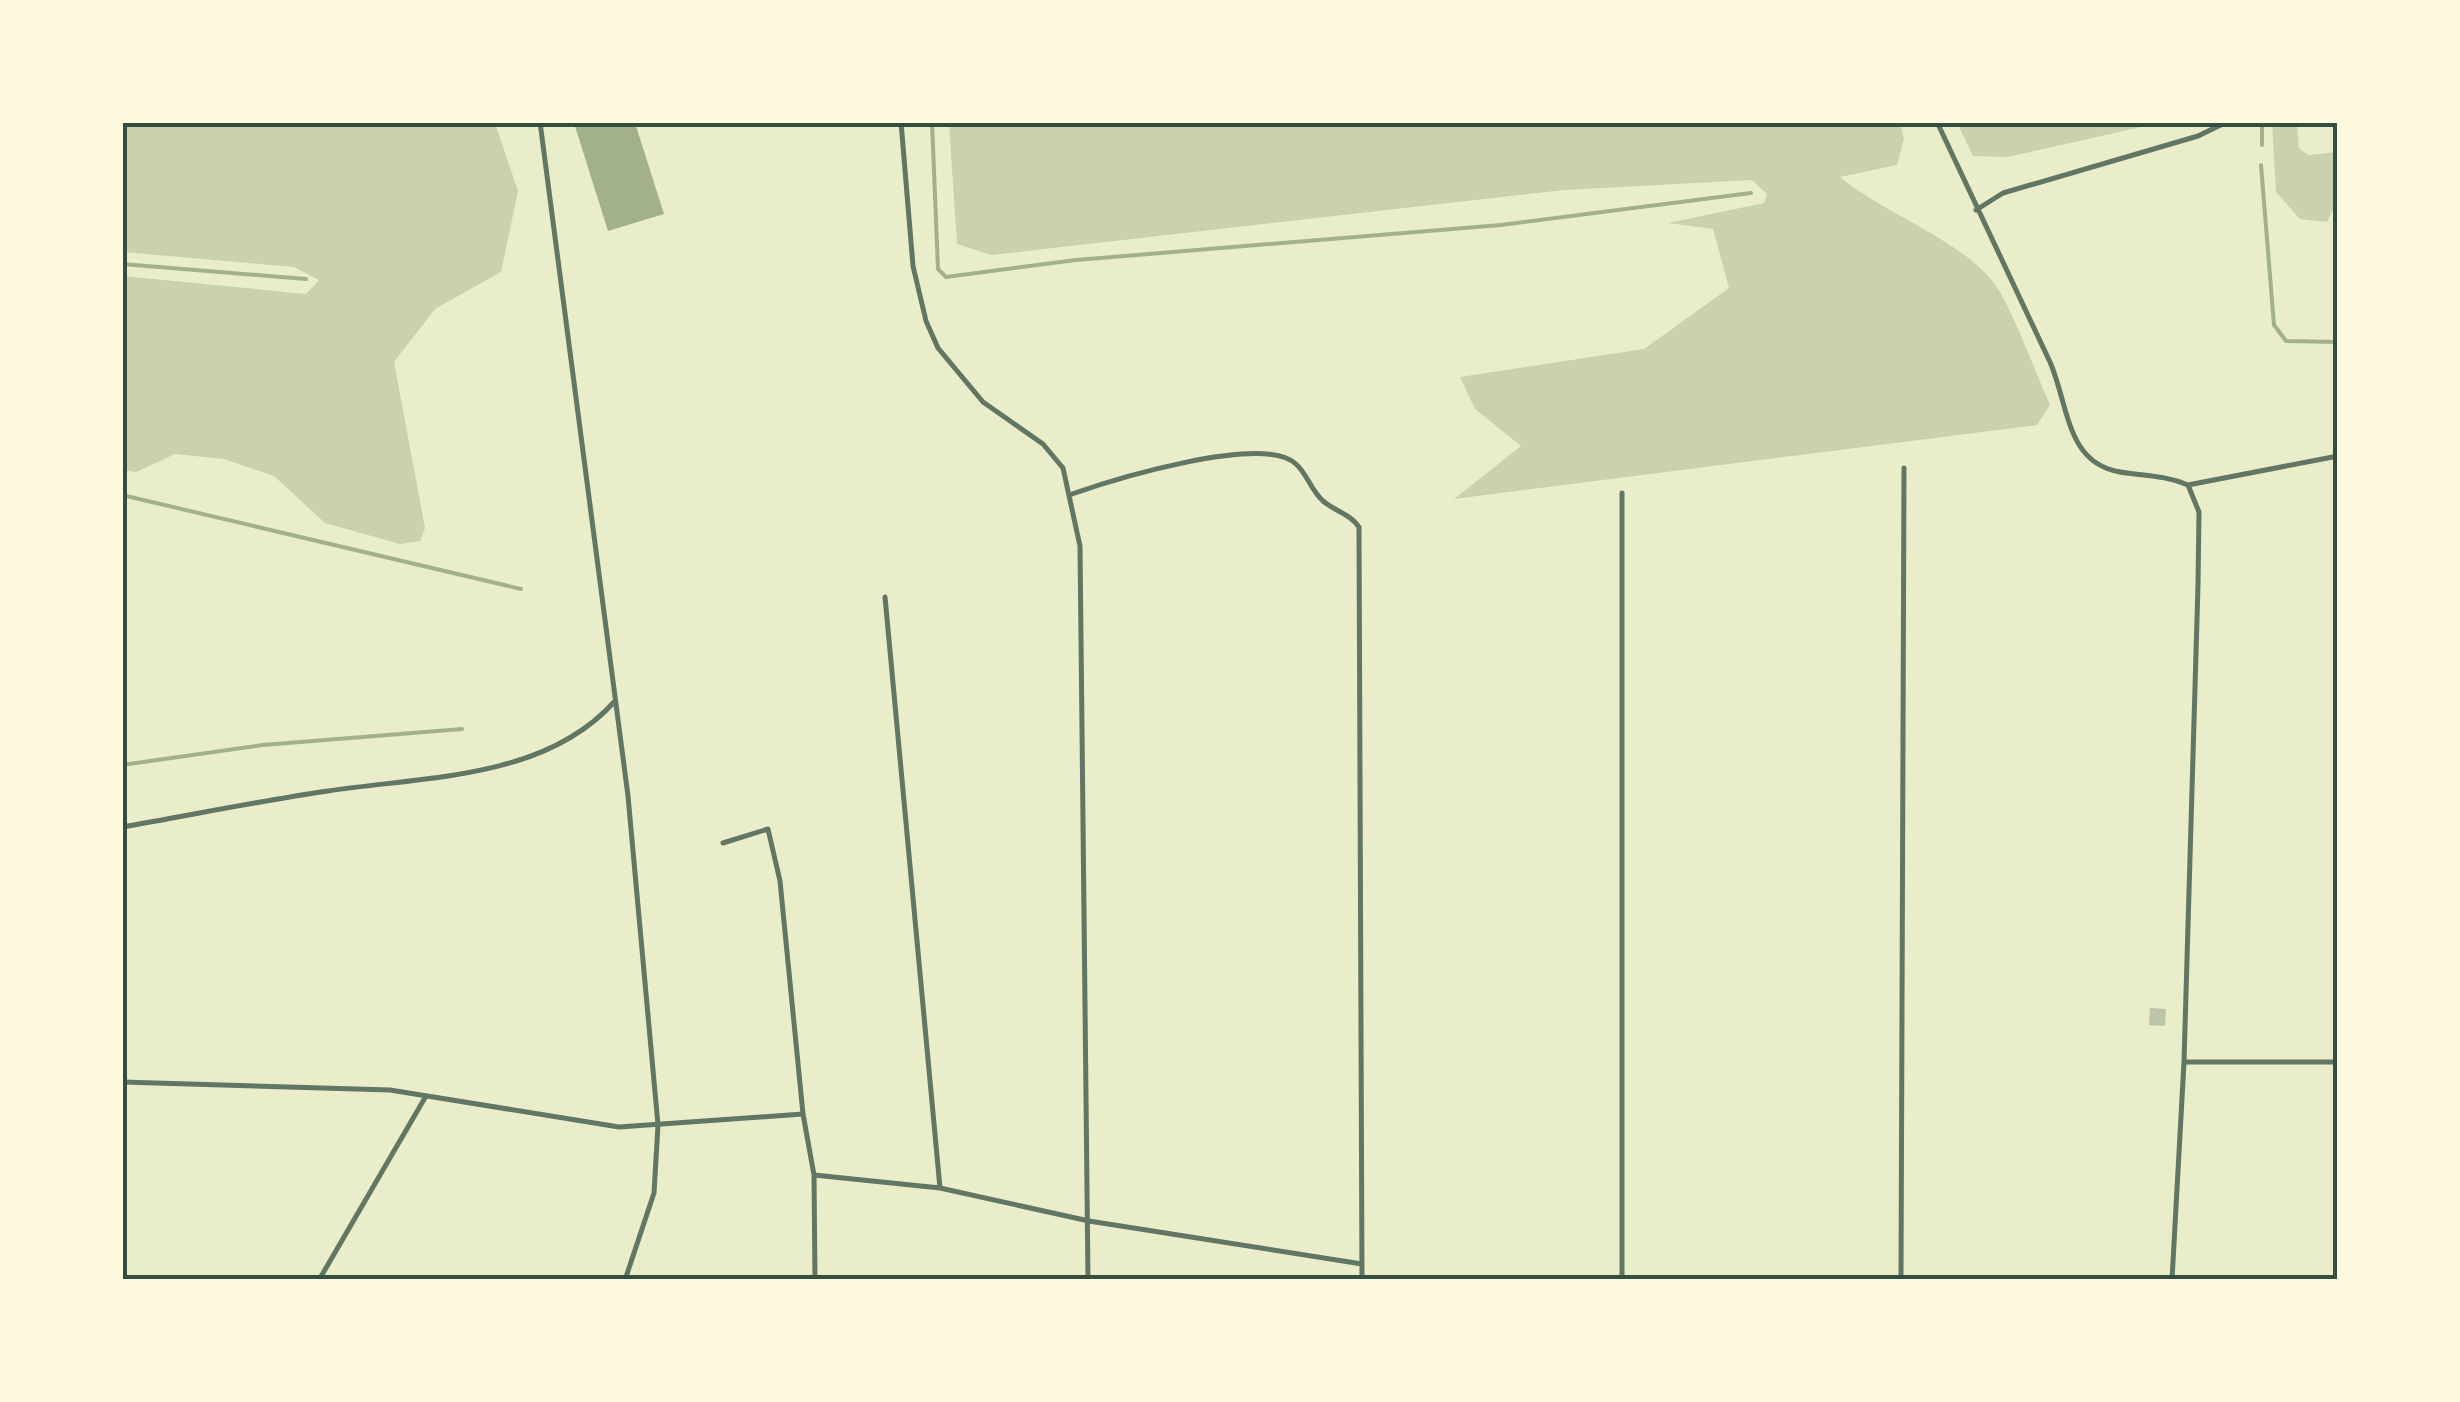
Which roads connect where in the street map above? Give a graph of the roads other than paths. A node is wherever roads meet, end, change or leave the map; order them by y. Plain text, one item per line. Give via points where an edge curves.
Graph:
1 (540, 122) edge
2 (901, 122) edge
3 (1936, 122) edge
4 (2227, 122) edge
5 (1976, 210) junction
6 (2338, 456) edge
7 (1904, 468) dead end
8 (2188, 486) junction
9 (1622, 493) dead end
10 (1072, 494) junction
11 (885, 597) dead end
12 (614, 701) junction
13 (122, 827) edge
14 (723, 843) dead end
15 (2184, 1062) junction
16 (2338, 1062) edge
17 (122, 1082) edge
18 (426, 1096) junction
19 (803, 1114) junction
20 (658, 1126) junction
21 (814, 1175) junction
22 (940, 1188) junction
23 (1088, 1222) junction
24 (1362, 1264) junction
25 (319, 1280) edge
26 (625, 1280) edge
27 (815, 1280) edge
28 (1088, 1280) edge
29 (1362, 1280) edge
30 (1622, 1280) edge
31 (1901, 1280) edge
32 (2172, 1280) edge

1 - 12 street
2 - 10 street via 918,300 938,348 983,402 1043,444 1063,468
3 - 5 street
4 - 5 street via 2003,193
5 - 8 street via 2065,396 2085,458 2100,468 2168,476
6 - 8 street
7 - 31 street
8 - 15 street via 2199,512
9 - 30 street
10 - 23 street via 1080,546
10 - 24 street via 1123,476 1274,454 1296,464 1309,488 1359,527
11 - 22 street
12 - 13 street via 594,725 540,754 481,771
12 - 20 street via 634,843
14 - 19 street via 768,828 780,881
15 - 16 street
15 - 32 street
17 - 18 street
18 - 20 street via 618,1127
18 - 25 street
19 - 20 street
19 - 21 street
20 - 26 street via 654,1193
21 - 22 street
21 - 27 street
22 - 23 street
23 - 24 street
23 - 28 street
24 - 29 street

